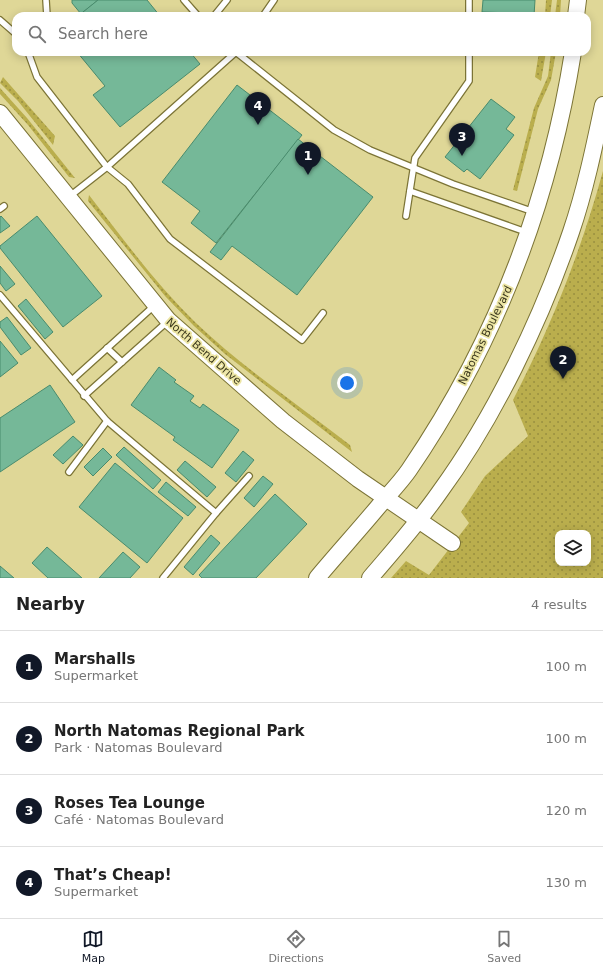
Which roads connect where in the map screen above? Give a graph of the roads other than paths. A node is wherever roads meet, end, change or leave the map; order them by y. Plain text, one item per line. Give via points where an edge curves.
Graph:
1 (46, 0) edge
2 (184, 0) edge
3 (227, 0) edge
4 (274, 0) edge
5 (469, 0) edge
6 (578, 0) edge
7 (47, 12) edge
8 (194, 12) edge
9 (217, 12) edge
10 (266, 12) edge
11 (469, 12) edge
12 (576, 12) edge
13 (0, 20) edge
14 (12, 30) edge
15 (30, 56) edge
16 (231, 56) edge
17 (241, 56) edge
18 (469, 56) edge
19 (572, 56) edge
20 (603, 105) edge
21 (0, 113) edge
22 (107, 166) junction
23 (413, 168) junction
24 (410, 191) junction
25 (68, 198) junction
26 (536, 213) junction
27 (406, 216) dead end
28 (529, 233) junction
29 (0, 295) edge
30 (155, 305) junction
31 (324, 313) dead end
32 (168, 320) junction
33 (107, 348) junction
34 (122, 362) junction
35 (72, 380) junction
36 (84, 396) junction
37 (107, 421) junction
38 (69, 472) dead end
39 (249, 476) dead end
40 (386, 498) junction
41 (216, 512) junction
42 (418, 519) junction
43 (452, 543) dead end
44 (163, 578) edge
45 (317, 578) edge
46 (370, 578) edge

1 - 7 lane
2 - 8 lane
3 - 9 lane
4 - 10 lane
5 - 11 lane
6 - 12 main road
13 - 14 lane
15 - 22 lane via 38,77
16 - 22 lane
17 - 23 lane via 334,130 370,150
18 - 23 lane via 469,81 415,158
19 - 26 main road, Natomas Boulevard via 562,117
20 - 42 main road via 572,230 543,304 496,402 448,480
21 - 25 main road, North Bend Drive
22 - 25 lane
22 - 31 lane via 128,184 170,240 302,340
23 - 24 lane
23 - 26 lane
24 - 27 lane
24 - 28 lane
25 - 30 main road, North Bend Drive
26 - 28 main road, Natomas Boulevard
28 - 40 main road, Natomas Boulevard via 509,286 459,388 408,472
29 - 35 lane
30 - 32 main road, North Bend Drive
30 - 33 lane
32 - 34 lane
32 - 40 main road, North Bend Drive via 283,422
33 - 34 lane
33 - 35 lane
34 - 36 lane
35 - 36 lane
36 - 37 lane
37 - 38 lane
37 - 41 lane
39 - 41 lane
40 - 42 main road, North Bend Drive
40 - 45 main road, Natomas Boulevard
41 - 44 lane
42 - 43 main road, North Bend Drive
42 - 46 main road

